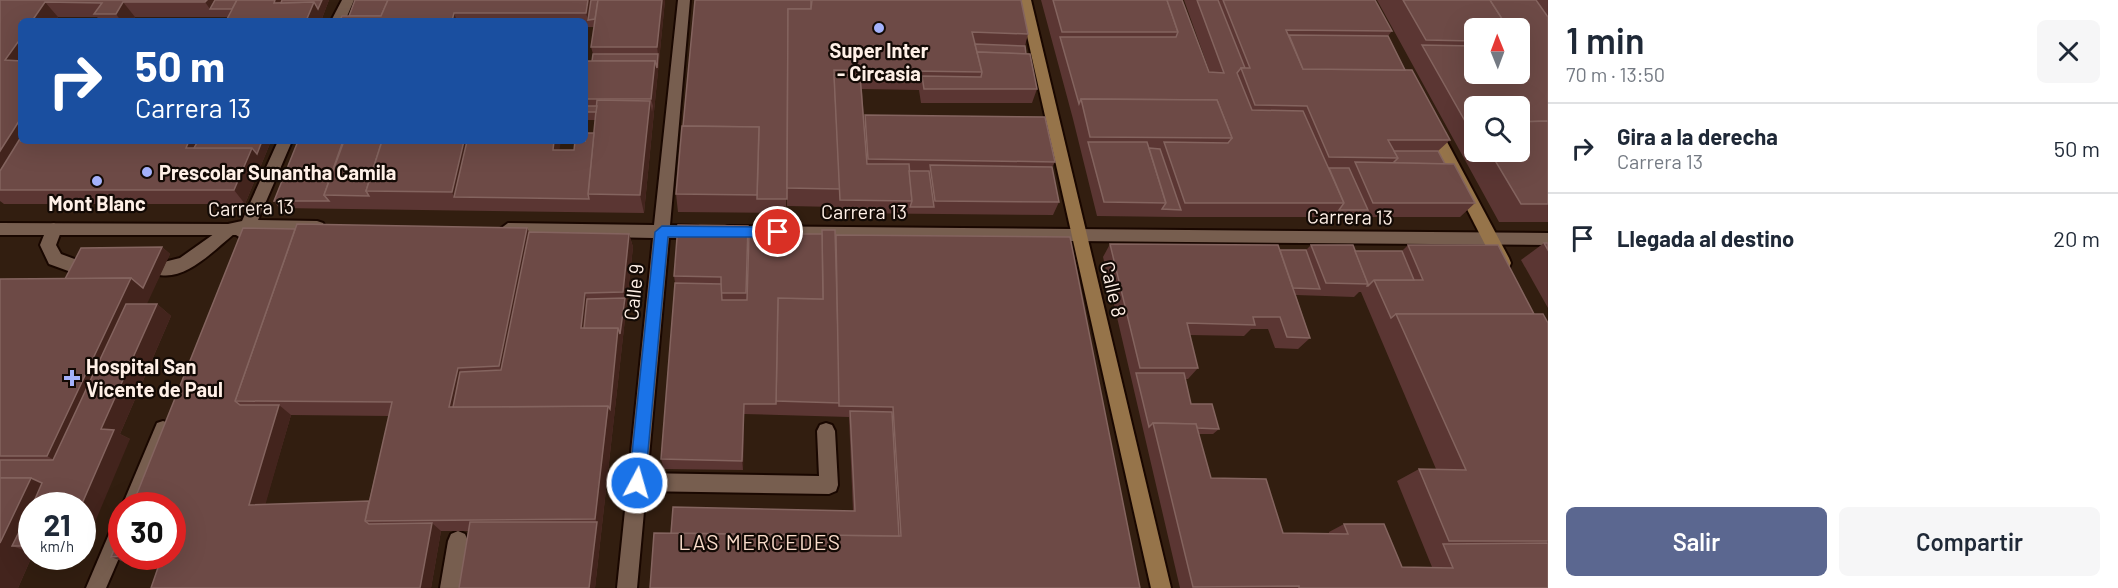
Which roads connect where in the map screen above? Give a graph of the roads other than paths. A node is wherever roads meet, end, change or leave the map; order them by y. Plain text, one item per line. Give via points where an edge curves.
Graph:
1 (348, 0) edge
2 (684, 0) edge
3 (1025, 0) edge
4 (339, 18) edge
5 (1426, 114) edge
6 (284, 144) edge
7 (248, 226) junction
8 (330, 227) edge
9 (0, 229) edge
10 (54, 229) junction
11 (496, 229) edge
12 (228, 230) junction
13 (662, 232) junction
14 (1080, 233) junction
15 (1490, 239) junction
16 (1548, 239) edge
17 (239, 247) edge
18 (82, 269) edge
19 (162, 269) dead end
20 (1511, 278) edge
21 (171, 409) edge
22 (826, 430) dead end
23 (637, 483) junction
24 (136, 492) edge
25 (458, 541) edge
26 (108, 560) edge
27 (96, 588) edge
28 (450, 588) edge
29 (627, 588) edge
30 (1161, 588) edge

1 - 4 street
2 - 13 street, Calle 9
3 - 14 main road, Calle 8 via 1047,119
5 - 15 main road
6 - 7 street
7 - 8 street, Carrera 13
7 - 12 street, Carrera 13
7 - 17 street
9 - 10 street, Carrera 13
10 - 12 street, Carrera 13
10 - 18 street via 48,245 55,259
11 - 13 street, Carrera 13
12 - 19 street via 184,264
13 - 14 street, Carrera 13
13 - 23 street, Calle 9
14 - 15 street, Carrera 13
14 - 30 main road, Calle 8
15 - 16 street, Carrera 13
15 - 20 main road
21 - 24 street
22 - 23 street via 829,485
23 - 29 street, Calle 9
25 - 28 street
26 - 27 street

